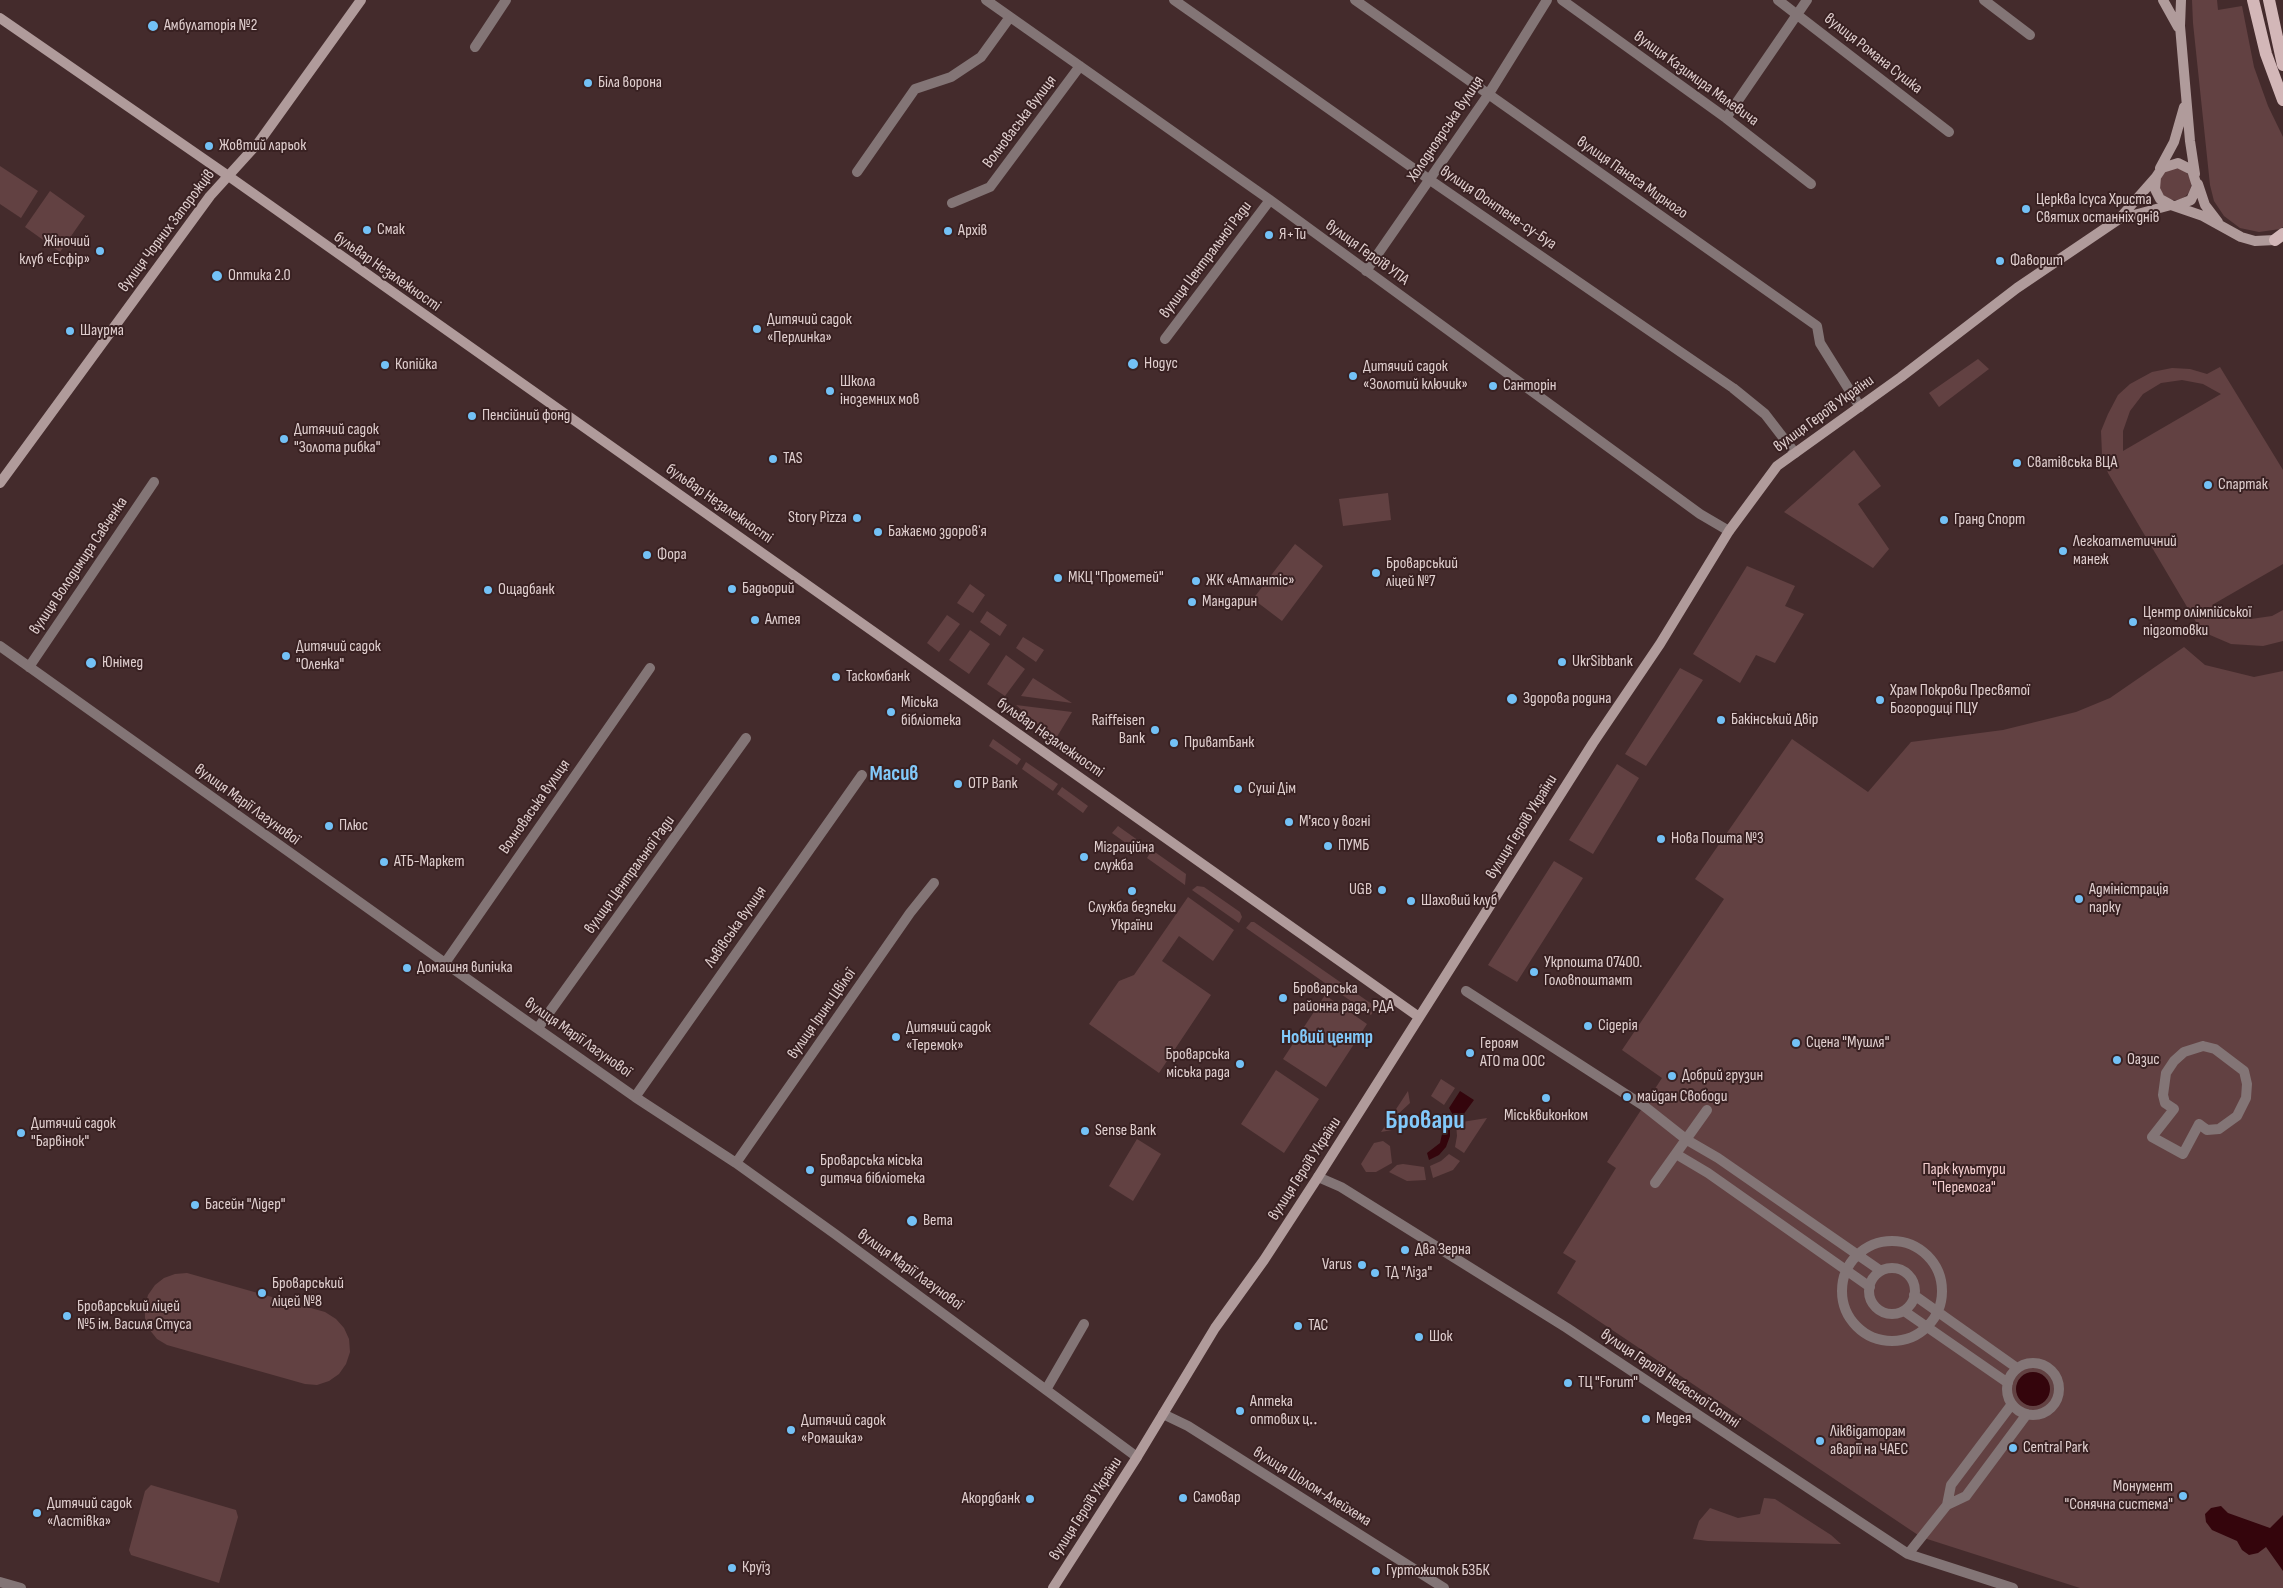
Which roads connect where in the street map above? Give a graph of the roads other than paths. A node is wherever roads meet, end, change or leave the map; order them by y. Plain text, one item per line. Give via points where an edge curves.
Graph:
1 (361, 0) edge
2 (506, 0) edge
3 (986, 0) edge
4 (1174, 0) edge
5 (1355, 0) edge
6 (1547, 0) edge
7 (1562, 0) edge
8 (1778, 0) edge
9 (1807, 0) edge
10 (1984, 0) edge
11 (2163, 0) edge
12 (2181, 0) edge
13 (2269, 0) edge
14 (2254, 2) edge
15 (1798, 14) junction
16 (1010, 17) junction
17 (0, 18) edge
18 (2030, 35) dead end
19 (2181, 35) junction
20 (475, 47) dead end
21 (2283, 64) edge
22 (1080, 66) junction
23 (2186, 94) junction
24 (1488, 95) junction
25 (2283, 100) edge
26 (1726, 118) junction
27 (1949, 132) dead end
28 (857, 172) dead end
29 (2157, 174) junction
30 (227, 176) junction
31 (2196, 178) junction
32 (1430, 180) junction
33 (1811, 184) dead end
34 (1270, 200) junction
35 (952, 203) dead end
36 (2173, 206) junction
37 (2119, 218) junction
38 (2222, 226) junction
39 (2280, 238) edge
40 (1366, 271) junction
41 (1165, 339) dead end
42 (1860, 407) junction
43 (1794, 453) junction
44 (154, 482) dead end
45 (0, 483) edge
46 (1729, 531) junction
47 (0, 646) edge
48 (29, 666) junction
49 (650, 668) dead end
50 (746, 738) dead end
51 (862, 775) dead end
52 (934, 883) dead end
53 (445, 963) junction
54 (1466, 991) dead end
55 (1419, 1017) junction
56 (538, 1028) junction
57 (635, 1096) junction
58 (1706, 1110) dead end
59 (2207, 1130) joint
60 (1687, 1140) junction
61 (1676, 1154) junction
62 (736, 1163) junction
63 (1318, 1177) junction
64 (1655, 1183) dead end
65 (1857, 1255) junction
66 (1846, 1270) junction
67 (1881, 1271) junction
68 (1870, 1287) junction
69 (1914, 1295) junction
70 (1904, 1311) junction
71 (1938, 1312) junction
72 (1084, 1324) dead end
73 (1928, 1327) junction
74 (2018, 1368) junction
75 (2008, 1383) junction
76 (1047, 1388) junction
77 (2012, 1404) junction
78 (1163, 1414) junction
79 (2027, 1414) junction
80 (1137, 1457) junction
81 (1947, 1505) junction
82 (1908, 1554) junction
83 (0, 1582) edge
84 (21, 1588) edge
85 (1053, 1588) edge
86 (1444, 1588) edge
87 (2013, 1588) edge

1 - 30 main road, вулиця Чорних Запорожців via 258,142
2 - 20 street
3 - 16 street, вулиця Героїв УПА
4 - 32 street, вулиця Фонтене-су-Буа
5 - 24 street, вулиця Панаса Мирного
6 - 24 street, Холодноярська вулиця
7 - 26 street, вулиця Казимира Малевича
8 - 15 street, вулиця Романа Сушка
9 - 15 street
10 - 18 street
11 - 19 main road
12 - 19 main road
13 - 21 main road
14 - 25 main road via 2266,54
15 - 26 street
15 - 27 street, вулиця Романа Сушка
16 - 22 street, вулиця Героїв УПА
16 - 28 street via 981,56 951,77 915,89
17 - 30 main road, бульвар Незалежності
19 - 23 main road
22 - 34 street, вулиця Героїв УПА
22 - 35 street, Волноваська вулиця via 990,187
23 - 29 main road, вулиця Героїв України via 2174,142
23 - 31 main road
24 - 32 street, Холодноярська вулиця
24 - 42 street, вулиця Панаса Мирного via 1817,326 1820,344
26 - 33 street, вулиця Казимира Малевича
29 - 31 main road via 2167,165 2178,163 2188,167
29 - 36 main road via 2157,194
29 - 37 main road, вулиця Героїв України
30 - 45 main road, вулиця Чорних Запорожців
30 - 55 main road, бульвар Незалежності
31 - 36 main road via 2196,191 2191,200
31 - 38 main road via 2205,204
32 - 40 street, Холодноярська вулиця
32 - 43 street, вулиця Фонтене-су-Буа via 1733,388 1765,414
34 - 40 street, вулиця Героїв УПА
34 - 41 street, вулиця Центральної Ради
36 - 37 main road, вулиця Героїв України
36 - 38 main road via 2196,212
37 - 42 main road, вулиця Героїв України via 2017,288
38 - 39 main road via 2247,239 2262,242
40 - 46 street, вулиця Героїв УПА via 1700,514
42 - 43 main road, вулиця Героїв України
43 - 46 main road, вулиця Героїв України via 1777,466
44 - 48 street, вулиця Володимира Савченка
46 - 55 main road, вулиця Героїв України via 1660,644 1604,726
47 - 48 street, вулиця Марії Лагунової
48 - 53 street, вулиця Марії Лагунової
49 - 53 street, Волноваська вулиця
50 - 56 street, вулиця Центральної Ради
51 - 57 street, Львівська вулиця
52 - 62 street, вулиця Ірини Цвілої
53 - 56 street, вулиця Марії Лагунової
54 - 60 street via 1644,1106
55 - 63 main road, вулиця Героїв України
56 - 57 street, вулиця Марії Лагунової
57 - 62 street, вулиця Марії Лагунової
58 - 60 street
59 - 59 street via 2220,1129 2232,1122 2241,1111 2247,1084 2244,1071 2215,1049 2203,1046 2184,1052 2166,1072 2164,1095 2166,1103 2174,1109 2152,1137 2183,1154 2199,1124
60 - 61 street
60 - 65 street
61 - 64 street
61 - 66 street
62 - 76 street, вулиця Марії Лагунової
63 - 78 main road, вулиця Героїв України via 1215,1328
63 - 82 street, вулиця Героїв Небесної Сотні via 1341,1186 1559,1323
65 - 66 street
65 - 67 street
65 - 71 street via 1872,1245 1889,1241 1906,1243 1922,1250 1934,1263 1941,1279 1942,1297
66 - 68 street
66 - 73 street via 1842,1290 1844,1308 1864,1333 1880,1340 1896,1341 1912,1338
67 - 68 street
67 - 69 street via 1904,1272 1913,1283
68 - 70 street via 1871,1300 1878,1309 1889,1314
69 - 70 street
69 - 71 street
70 - 73 street
71 - 73 street
71 - 74 street
72 - 76 street
73 - 75 street
74 - 75 street
74 - 79 street via 2040,1364 2051,1370 2058,1382 2058,1394 2052,1406 2042,1413
75 - 77 street via 2008,1397
76 - 80 street, вулиця Марії Лагунової
77 - 79 street
77 - 81 street via 1951,1485
78 - 80 main road, вулиця Героїв України
78 - 86 street, вулиця Шолом-Алейхема via 1188,1426
79 - 81 street via 1966,1496
80 - 85 main road, вулиця Героїв України
81 - 82 street
82 - 87 street, вулиця Героїв Небесної Сотні
83 - 84 street

